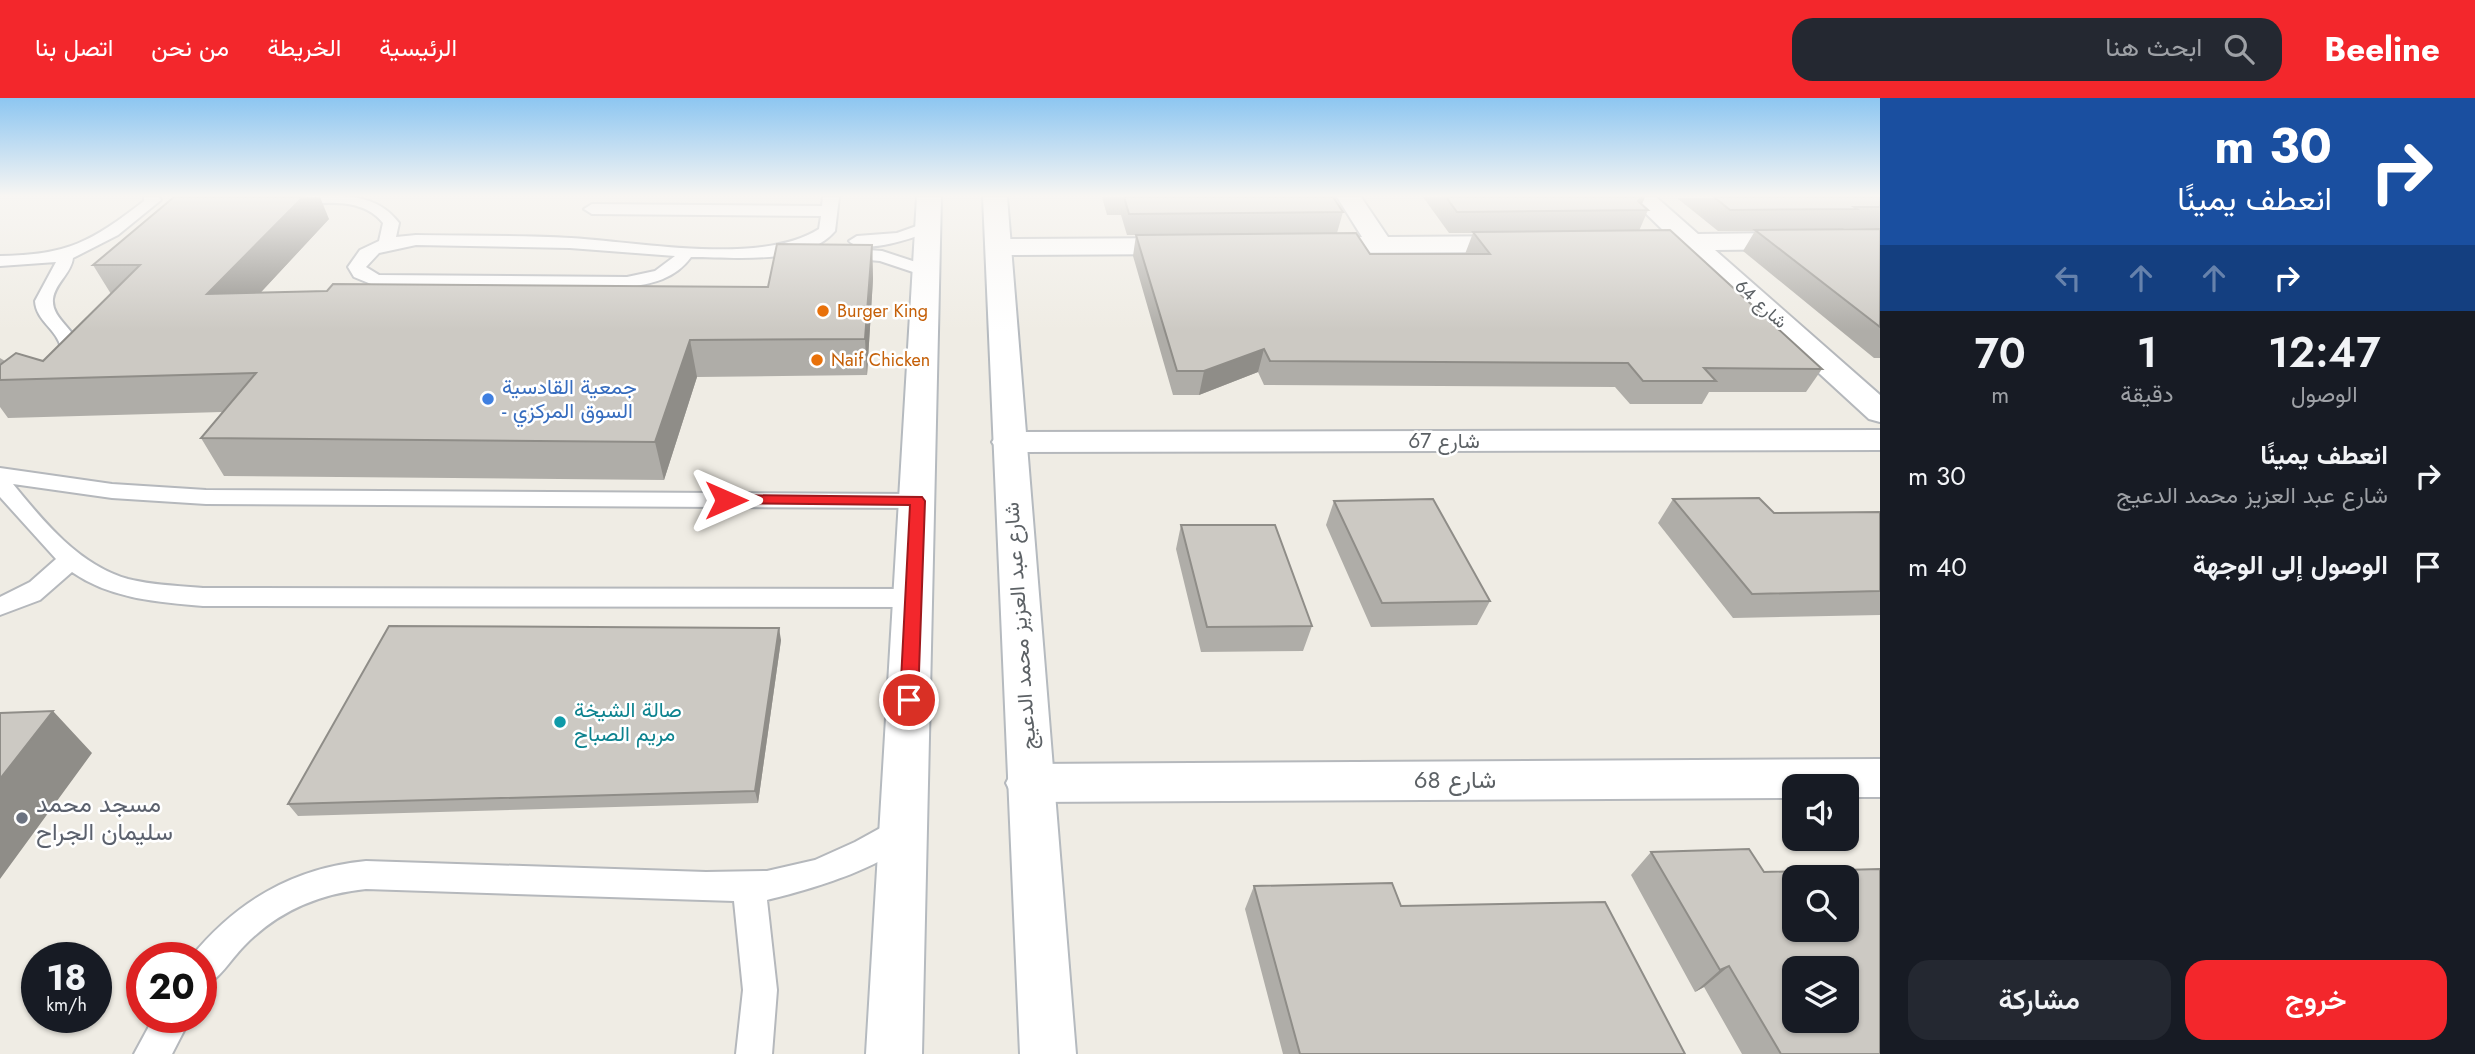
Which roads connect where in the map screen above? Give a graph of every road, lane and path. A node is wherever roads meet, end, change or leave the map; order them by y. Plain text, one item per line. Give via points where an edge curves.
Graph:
1 (94, 242) edge
2 (404, 242) edge
3 (653, 242) edge
4 (809, 242) edge
5 (926, 242) edge
6 (999, 242) edge
7 (1378, 242) edge
8 (1779, 242) edge
9 (1611, 243) edge
10 (1693, 243) junction
11 (386, 244) joint
12 (1544, 244) edge
13 (1285, 245) edge
14 (1380, 245) junction
15 (1203, 246) edge
16 (999, 247) junction
17 (781, 249) junction
18 (686, 252) junction
19 (65, 256) junction
20 (0, 261) edge
21 (925, 271) junction
22 (43, 377) edge
23 (1880, 412) edge
24 (1880, 440) edge
25 (1009, 442) junction
26 (0, 475) edge
27 (0, 482) edge
28 (917, 501) junction
29 (71, 559) junction
30 (913, 598) junction
31 (0, 606) edge
32 (1880, 778) edge
33 (1030, 783) junction
34 (904, 828) junction
35 (748, 885) junction
36 (217, 951) edge
37 (164, 1033) edge
38 (152, 1054) edge
39 (754, 1054) edge
40 (894, 1054) edge
41 (1048, 1054) edge

1 - 19 lane
2 - 11 lane
3 - 18 lane
4 - 17 lane
5 - 21 street
6 - 16 street, شارع عبد العزيز محمد الدعيج
7 - 14 street
8 - 10 street
9 - 10 street
10 - 23 street, شارع 64
11 - 18 lane via 359,261 360,273 377,279 627,282 667,274
12 - 14 street
13 - 14 street
15 - 16 street
16 - 25 street, شارع عبد العزيز محمد الدعيج
17 - 18 lane
17 - 21 lane via 882,257
19 - 20 lane via 46,261
19 - 22 lane via 43,304 72,348
21 - 28 street
24 - 25 street, شارع 67
25 - 33 street, شارع عبد العزيز محمد الدعيج
26 - 28 lane via 112,491 206,497
27 - 29 lane via 32,522
28 - 30 street
29 - 30 lane via 103,579 152,593 203,597
29 - 31 lane via 44,588
30 - 34 street
32 - 33 street, شارع 68
33 - 41 street, شارع عبد العزيز محمد الدعيج
34 - 35 lane via 866,852 818,873
34 - 40 street
35 - 36 lane via 335,876 276,900
35 - 39 lane via 760,950
37 - 38 lane

